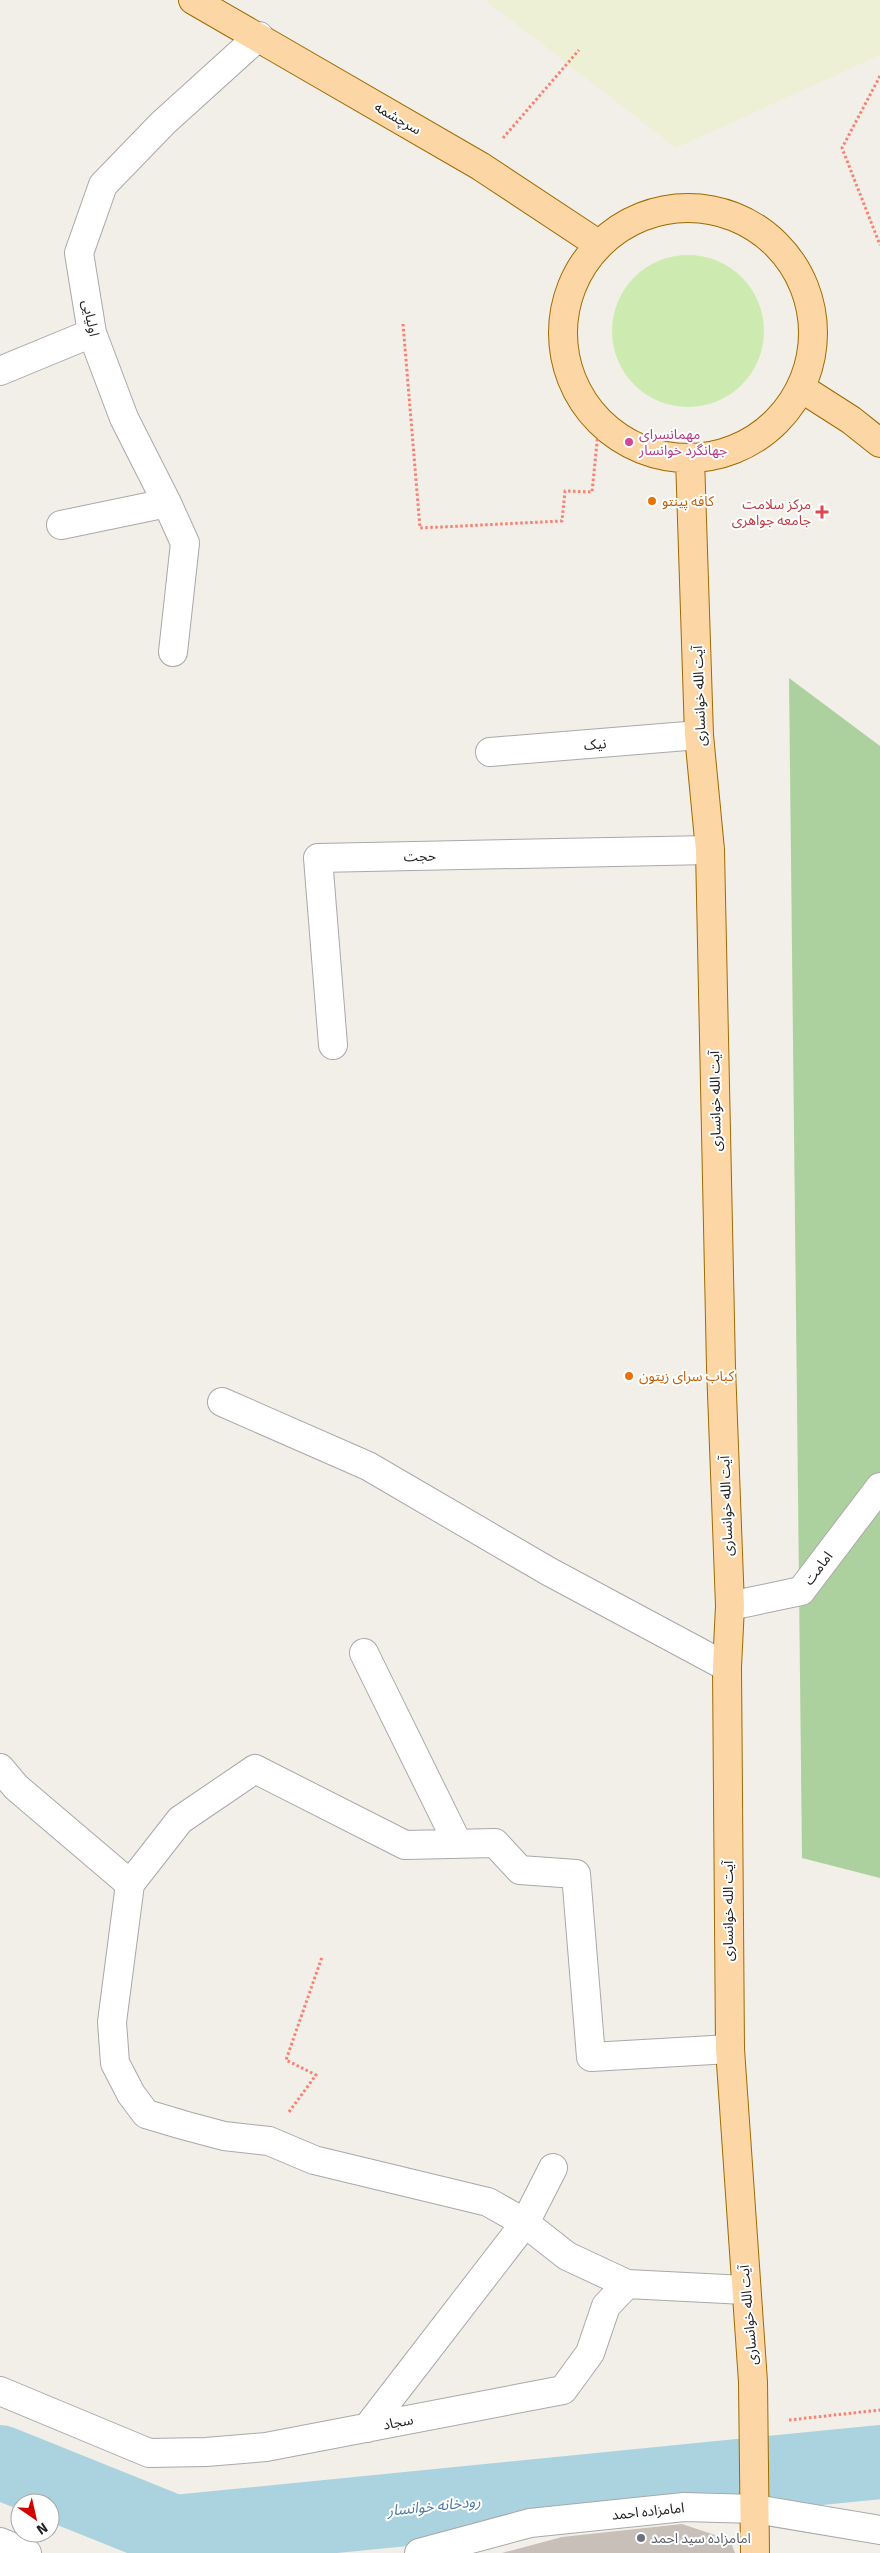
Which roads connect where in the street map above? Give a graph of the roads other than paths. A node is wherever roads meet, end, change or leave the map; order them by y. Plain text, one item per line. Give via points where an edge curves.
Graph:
1 (193, 0) edge
2 (259, 36) junction
3 (598, 244) junction
4 (92, 333) junction
5 (0, 371) edge
6 (801, 388) junction
7 (880, 443) edge
8 (690, 458) junction
9 (167, 504) junction
10 (61, 525) dead end
11 (173, 652) dead end
12 (700, 735) junction
13 (490, 752) dead end
14 (710, 850) junction
15 (333, 1045) dead end
16 (222, 1402) dead end
17 (880, 1487) edge
18 (730, 1606) junction
19 (364, 1653) dead end
20 (727, 1667) junction
21 (0, 1768) edge
22 (458, 1844) junction
23 (130, 1884) junction
24 (730, 2049) junction
25 (553, 2168) dead end
26 (525, 2223) junction
27 (627, 2284) junction
28 (745, 2290) junction
29 (0, 2391) edge
30 (367, 2428) junction
31 (755, 2509) junction
32 (880, 2530) edge
33 (0, 2542) edge
34 (27, 2553) edge
35 (420, 2553) edge
36 (755, 2553) edge

1 - 2 main road, سرچشمه
2 - 3 main road, سرچشمه via 480,166
2 - 4 street, اولیایی via 163,123 103,185 79,253
3 - 6 main road via 630,221 667,208 706,208 744,220 776,242 800,274 812,311 813,350
3 - 8 main road via 575,276 562,314 563,354 575,391 599,423 626,443 656,455
4 - 5 street
4 - 9 street, اولیایی via 124,418
6 - 7 main road
6 - 8 main road via 781,416 755,439 724,454
8 - 12 main road, آیت الله خوانساری
9 - 10 street
9 - 11 street, اولیایی via 185,543
12 - 13 street, نیک
12 - 14 main road, آیت الله خوانساری
14 - 15 street, حجت via 318,858
14 - 18 main road, آیت الله خوانساری via 721,1367
16 - 20 street via 368,1466 548,1571
17 - 18 street, امامت via 801,1591
18 - 20 main road, آیت الله خوانساری
19 - 22 street
20 - 24 main road, آیت الله خوانساری
21 - 23 street via 16,1787
22 - 23 street via 405,1845 255,1769 180,1820
22 - 24 street via 496,1843 520,1870 576,1874 591,2057
23 - 26 street via 112,2022 116,2063 131,2094 146,2114 224,2136 269,2141 314,2160 488,2202
24 - 28 main road, آیت الله خوانساری
25 - 26 street
26 - 27 street via 567,2256
26 - 30 street
27 - 28 street
27 - 30 street, سجاد via 606,2306 590,2353 564,2390
28 - 31 main road, آیت الله خوانساری via 753,2382
29 - 30 street, سجاد via 148,2453 266,2447
31 - 32 street, امامزاده احمد
31 - 35 street, امامزاده احمد via 684,2507 530,2523
31 - 36 main road, آیت الله خوانساری
33 - 34 street

